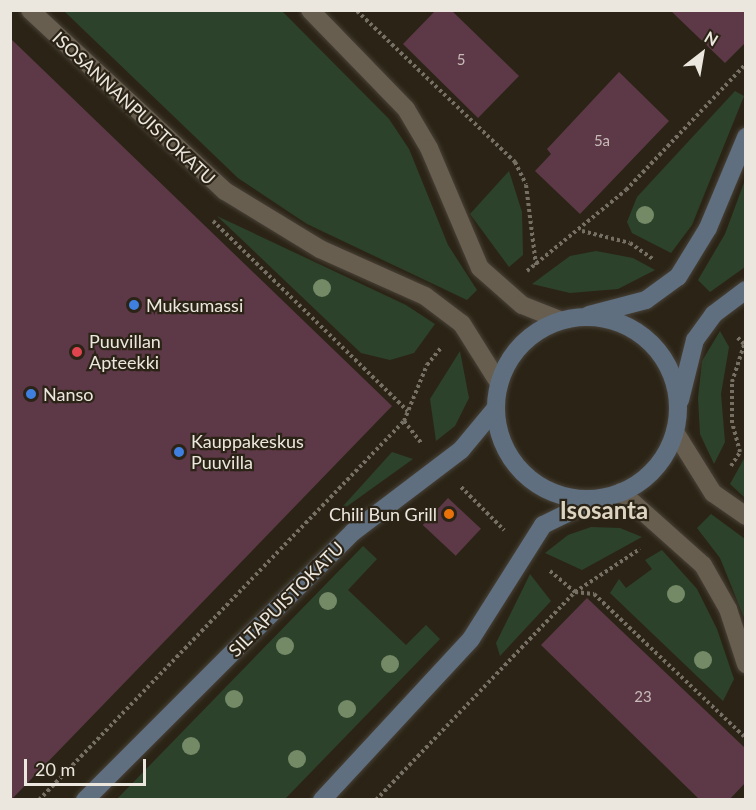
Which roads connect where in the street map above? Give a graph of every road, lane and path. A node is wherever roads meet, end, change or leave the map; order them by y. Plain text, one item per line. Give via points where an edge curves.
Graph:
1 (30, 10) edge
2 (310, 10) edge
3 (357, 10) edge
4 (746, 64) edge
5 (746, 137) edge
6 (582, 231) junction
7 (536, 265) junction
8 (678, 277) junction
9 (503, 289) junction
10 (746, 290) edge
11 (714, 314) junction
12 (585, 316) junction
13 (560, 320) junction
14 (462, 324) junction
15 (499, 383) junction
16 (495, 409) junction
17 (404, 421) junction
18 (676, 423) junction
19 (438, 464) junction
20 (713, 492) junction
21 (612, 495) junction
22 (746, 516) edge
23 (668, 529) junction
24 (524, 551) junction
25 (575, 592) junction
26 (746, 664) edge
27 (746, 738) edge
28 (39, 800) edge
29 (85, 800) edge
30 (322, 800) edge
31 (376, 800) edge

1 - 14 street, ISOSANNANPUISTOKATU via 225,191 320,249 425,296
2 - 9 street via 406,109 429,148 462,236 480,268
3 - 7 path via 515,162 526,185
4 - 6 path
5 - 8 main road via 708,228
6 - 7 path
6 - 8 path via 630,243
7 - 9 path
8 - 12 main road via 646,300
9 - 13 street via 522,305
10 - 11 main road
11 - 18 main road via 695,340
11 - 20 path via 744,344 732,382 732,423 740,452
12 - 13 main road
12 - 18 main road via 625,326 649,341 666,364
13 - 15 main road via 525,341
14 - 15 street, ISOSANNANPUISTOKATU
14 - 17 path via 427,365
15 - 16 main road
16 - 19 main road, SILTAPUISTOKATU via 461,450
16 - 21 main road via 501,440 512,458 542,487 572,498
17 - 19 path
17 - 28 path
18 - 20 street
18 - 21 main road via 655,469
19 - 24 path
19 - 29 main road, SILTAPUISTOKATU via 353,532
20 - 22 street
21 - 23 street
21 - 24 main road via 543,525
23 - 25 path
23 - 26 street via 703,565 728,609
24 - 25 path
24 - 30 main road via 471,639
25 - 27 path via 594,594
25 - 31 path

